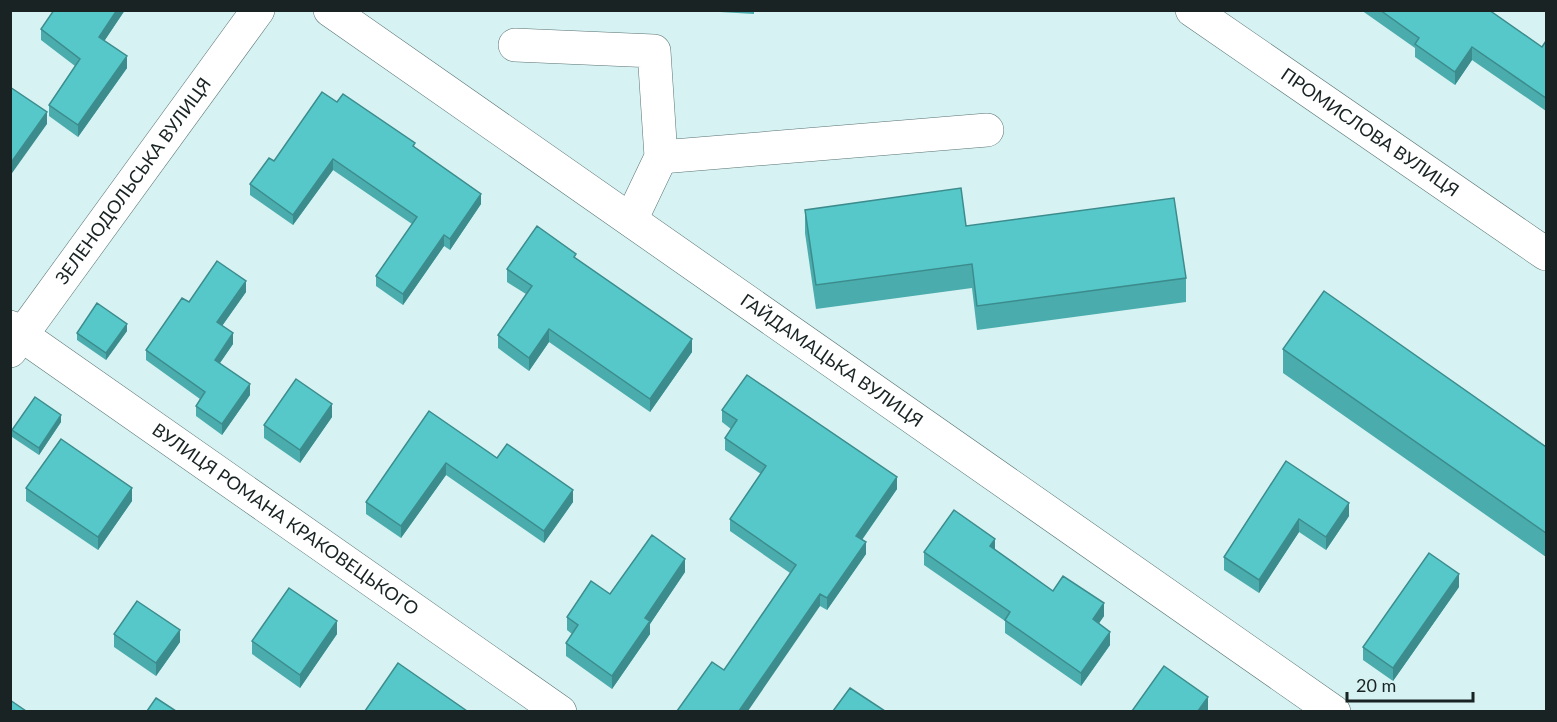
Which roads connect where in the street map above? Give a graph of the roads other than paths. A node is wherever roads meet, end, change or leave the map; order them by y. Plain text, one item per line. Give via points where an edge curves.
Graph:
1 (258, 10) edge
2 (330, 10) edge
3 (1192, 10) edge
4 (515, 45) dead end
5 (987, 130) dead end
6 (661, 157) junction
7 (631, 220) junction
8 (1546, 254) edge
9 (14, 338) edge
10 (561, 711) edge
11 (1334, 711) edge

1 - 9 street, ЗЕЛЕНОДОЛЬСЬКА ВУЛИЦЯ
2 - 7 street, ГАЙДАМАЦЬКА ВУЛИЦЯ
3 - 8 street, ПРОМИСЛОВА ВУЛИЦЯ
4 - 6 street via 654,51
5 - 6 street
6 - 7 street
7 - 11 street, ГАЙДАМАЦЬКА ВУЛИЦЯ
9 - 10 street, ВУЛИЦЯ РОМАНА КРАКОВЕЦЬКОГО

